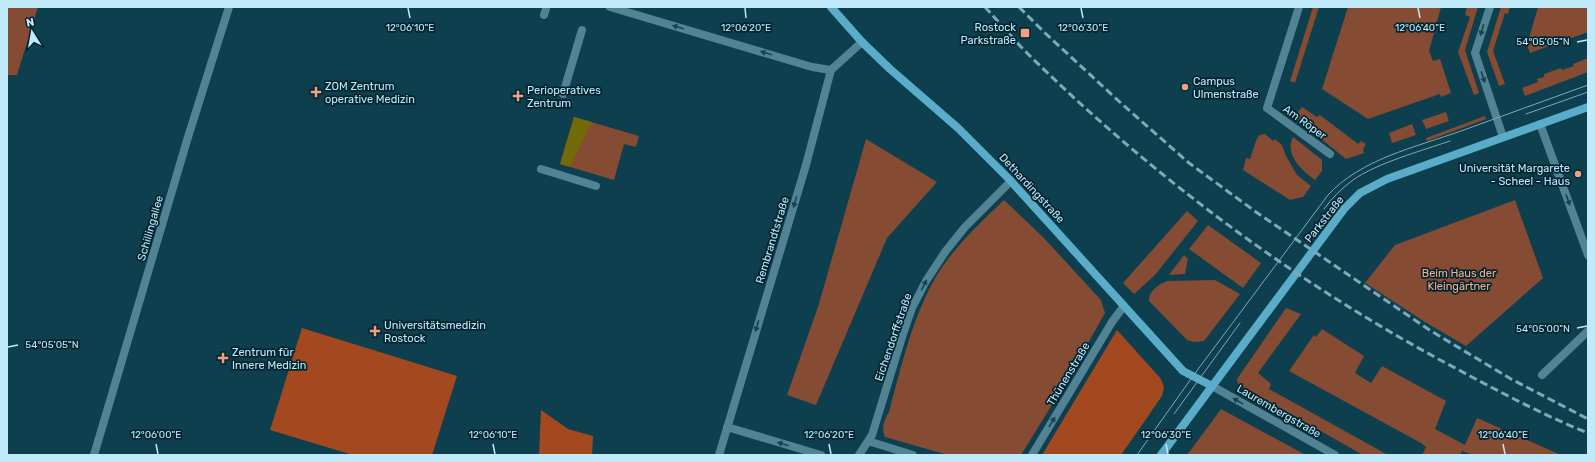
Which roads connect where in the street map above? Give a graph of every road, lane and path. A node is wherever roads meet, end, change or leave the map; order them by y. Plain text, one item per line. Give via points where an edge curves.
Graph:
1 (228, 7) edge
2 (610, 7) edge
3 (831, 7) edge
4 (1299, 7) edge
5 (1490, 7) edge
6 (582, 30) dead end
7 (862, 42) junction
8 (831, 70) junction
9 (563, 94) dead end
10 (1588, 107) edge
11 (1540, 124) junction
12 (1503, 137) junction
13 (1330, 154) dead end
14 (541, 170) dead end
15 (1011, 181) junction
16 (596, 186) dead end
17 (1588, 255) edge
18 (1124, 306) junction
19 (1588, 331) edge
20 (1542, 375) dead end
21 (1212, 386) junction
22 (727, 427) junction
23 (868, 441) junction
24 (94, 455) edge
25 (719, 455) edge
26 (821, 455) edge
27 (859, 455) edge
28 (913, 455) edge
29 (1032, 455) edge
30 (1161, 455) edge
31 (1334, 455) edge

1 - 24 street, Schillingallee
8 -> 2 street
3 - 7 main road, Dethardingstraße
4 - 13 street, Am Röper via 1267,108
5 -> 12 street via 1475,54
6 - 9 street
7 - 8 street
7 - 15 main road, Dethardingstraße via 958,128
8 -> 22 street, Rembrandtstraße via 806,165
10 - 11 main road, Parkstraße
11 - 12 main road, Parkstraße
11 -> 17 street
12 - 21 main road, Parkstraße via 1387,179 1360,193 1344,209
14 - 16 street
15 - 18 main road, Dethardingstraße
23 -> 15 street, Eichendorffstraße via 912,308 926,281 965,227
18 - 21 main road, Dethardingstraße via 1183,372
29 -> 18 street, Thünenstraße
19 - 20 street
21 - 30 main road, Parkstraße
31 -> 21 street, Laurembergstraße
22 - 25 street, Rembrandtstraße
26 -> 22 street
23 - 27 street, Eichendorffstraße
23 - 28 street

